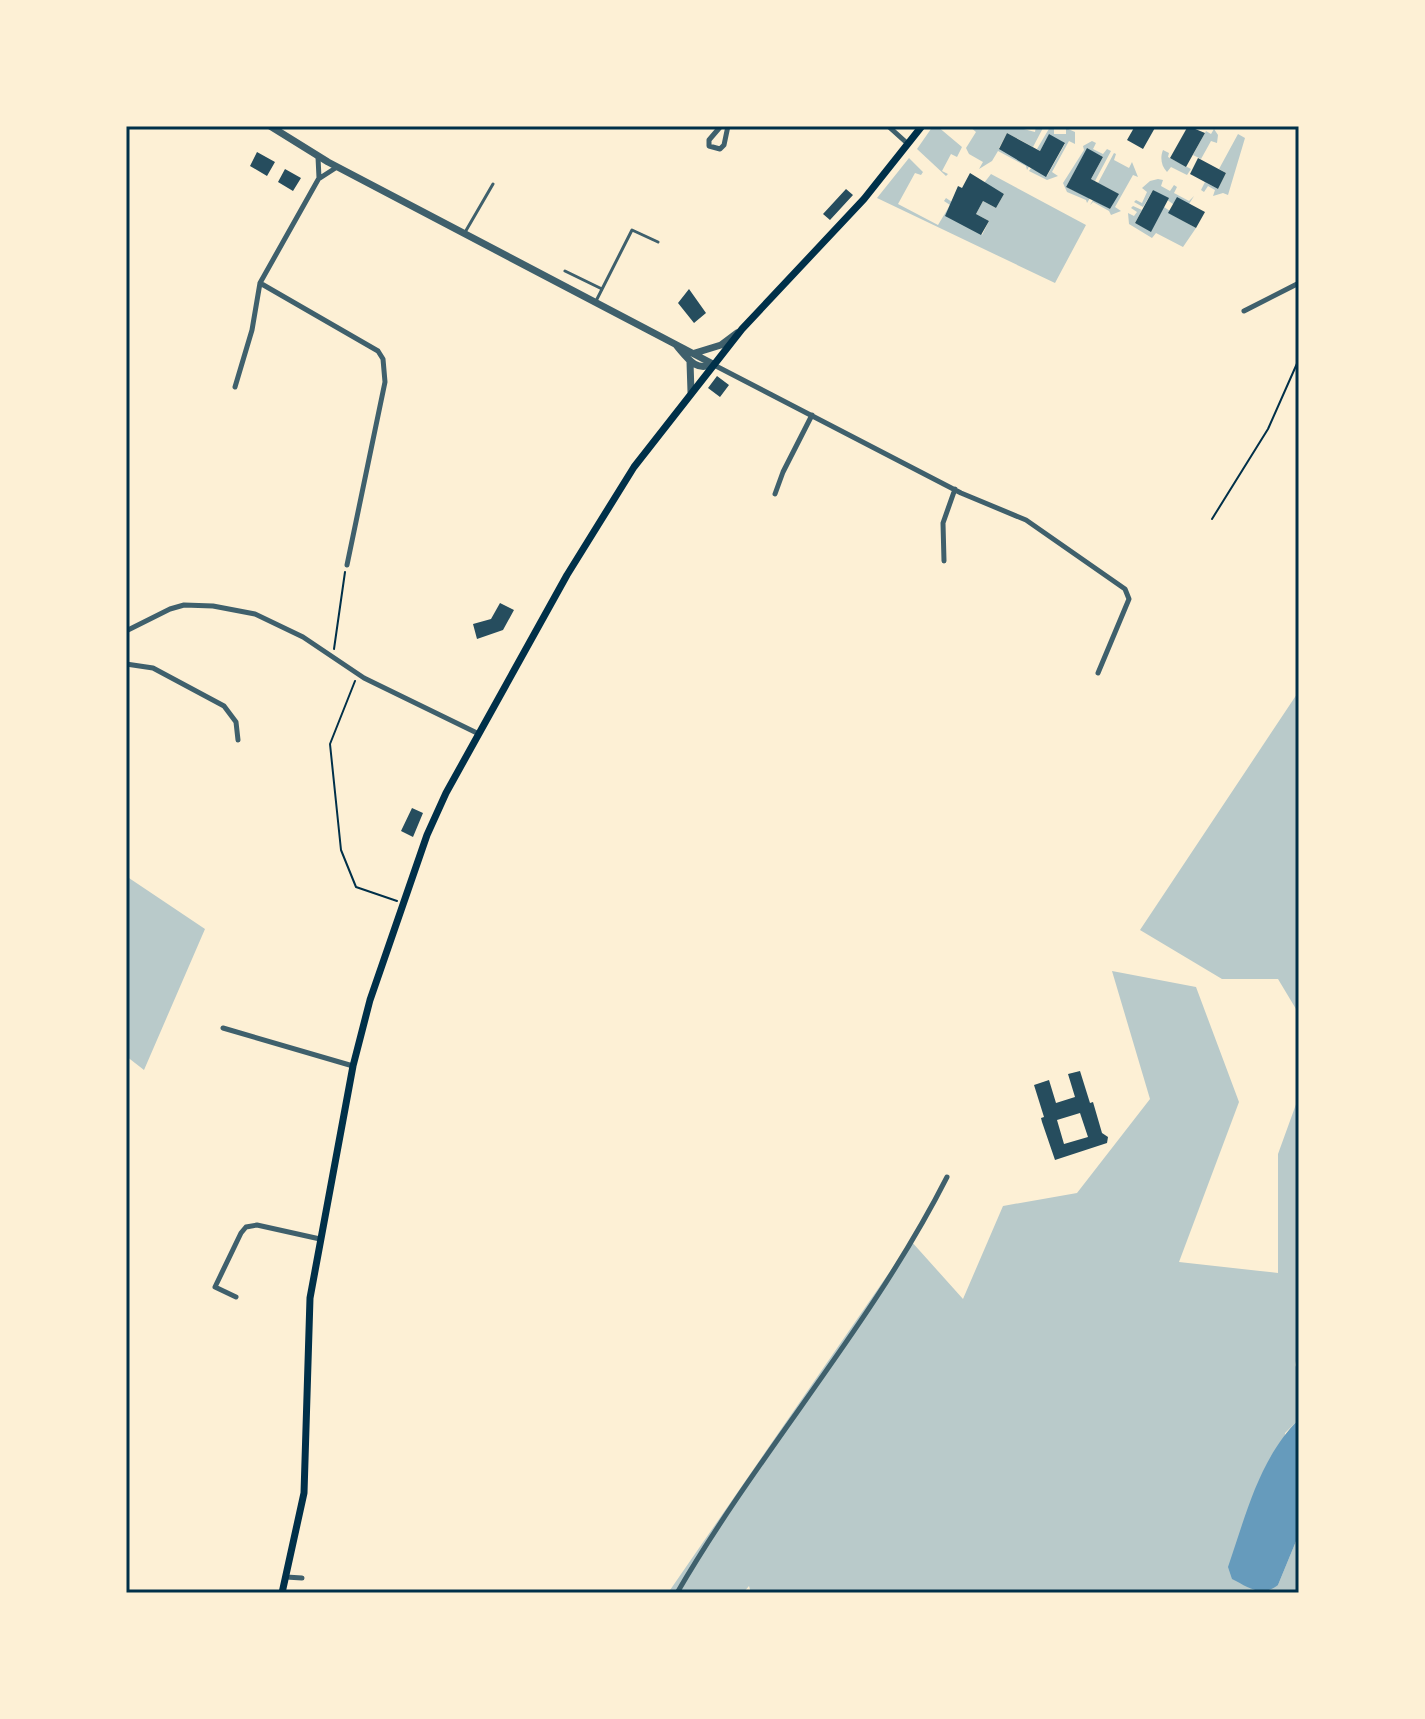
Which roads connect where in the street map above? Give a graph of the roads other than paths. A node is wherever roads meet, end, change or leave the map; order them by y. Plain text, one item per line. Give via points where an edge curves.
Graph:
1 (270, 126) edge
2 (721, 126) edge
3 (728, 126) edge
4 (888, 126) edge
5 (922, 126) edge
6 (909, 144) junction
7 (318, 157) junction
8 (337, 167) junction
9 (319, 178) junction
10 (493, 184) dead end
11 (464, 234) junction
12 (658, 242) dead end
13 (565, 271) dead end
14 (260, 283) junction
15 (1299, 283) edge
16 (602, 289) junction
17 (595, 303) junction
18 (1244, 311) dead end
19 (742, 329) junction
20 (677, 345) junction
21 (695, 353) junction
22 (690, 362) junction
23 (713, 364) junction
24 (235, 387) dead end
25 (691, 392) junction
26 (812, 415) junction
27 (955, 489) junction
28 (775, 494) dead end
29 (944, 561) dead end
30 (347, 565) road end
31 (126, 631) edge
32 (126, 664) edge
33 (1098, 673) dead end
34 (479, 734) junction
35 (238, 740) dead end
36 (223, 1028) dead end
37 (353, 1066) junction
38 (947, 1177) dead end
39 (320, 1239) junction
40 (236, 1297) dead end
41 (286, 1577) junction
42 (302, 1578) dead end
43 (282, 1593) edge
44 (677, 1593) edge

1 - 7 street
2 - 3 street via 709,140 715,149 724,145
4 - 6 street
5 - 6 main road
6 - 19 main road
7 - 8 street
7 - 9 street
8 - 9 street
8 - 11 street
9 - 14 street
10 - 11 lane
11 - 17 street
12 - 16 lane via 632,230
13 - 16 lane
14 - 24 street
14 - 30 street via 378,351 383,359 385,382
15 - 18 street
16 - 17 lane
17 - 20 street
19 - 21 street via 721,345
19 - 23 main road
20 - 21 street
20 - 22 street
21 - 23 street
22 - 23 street via 705,368
22 - 25 street
23 - 25 main road
23 - 26 street
25 - 34 main road via 634,467 567,575
26 - 27 street
26 - 28 street
27 - 29 street via 943,523
27 - 33 street via 1026,520 1128,592
31 - 34 street via 170,609 196,604 255,614 358,675
32 - 35 street via 153,668 224,706 236,722
34 - 37 main road via 441,804 402,903
36 - 37 street
37 - 39 main road
38 - 44 street via 919,1231
39 - 40 street via 246,1227 215,1287
39 - 41 main road via 307,1332 305,1482
41 - 42 street
41 - 43 main road

